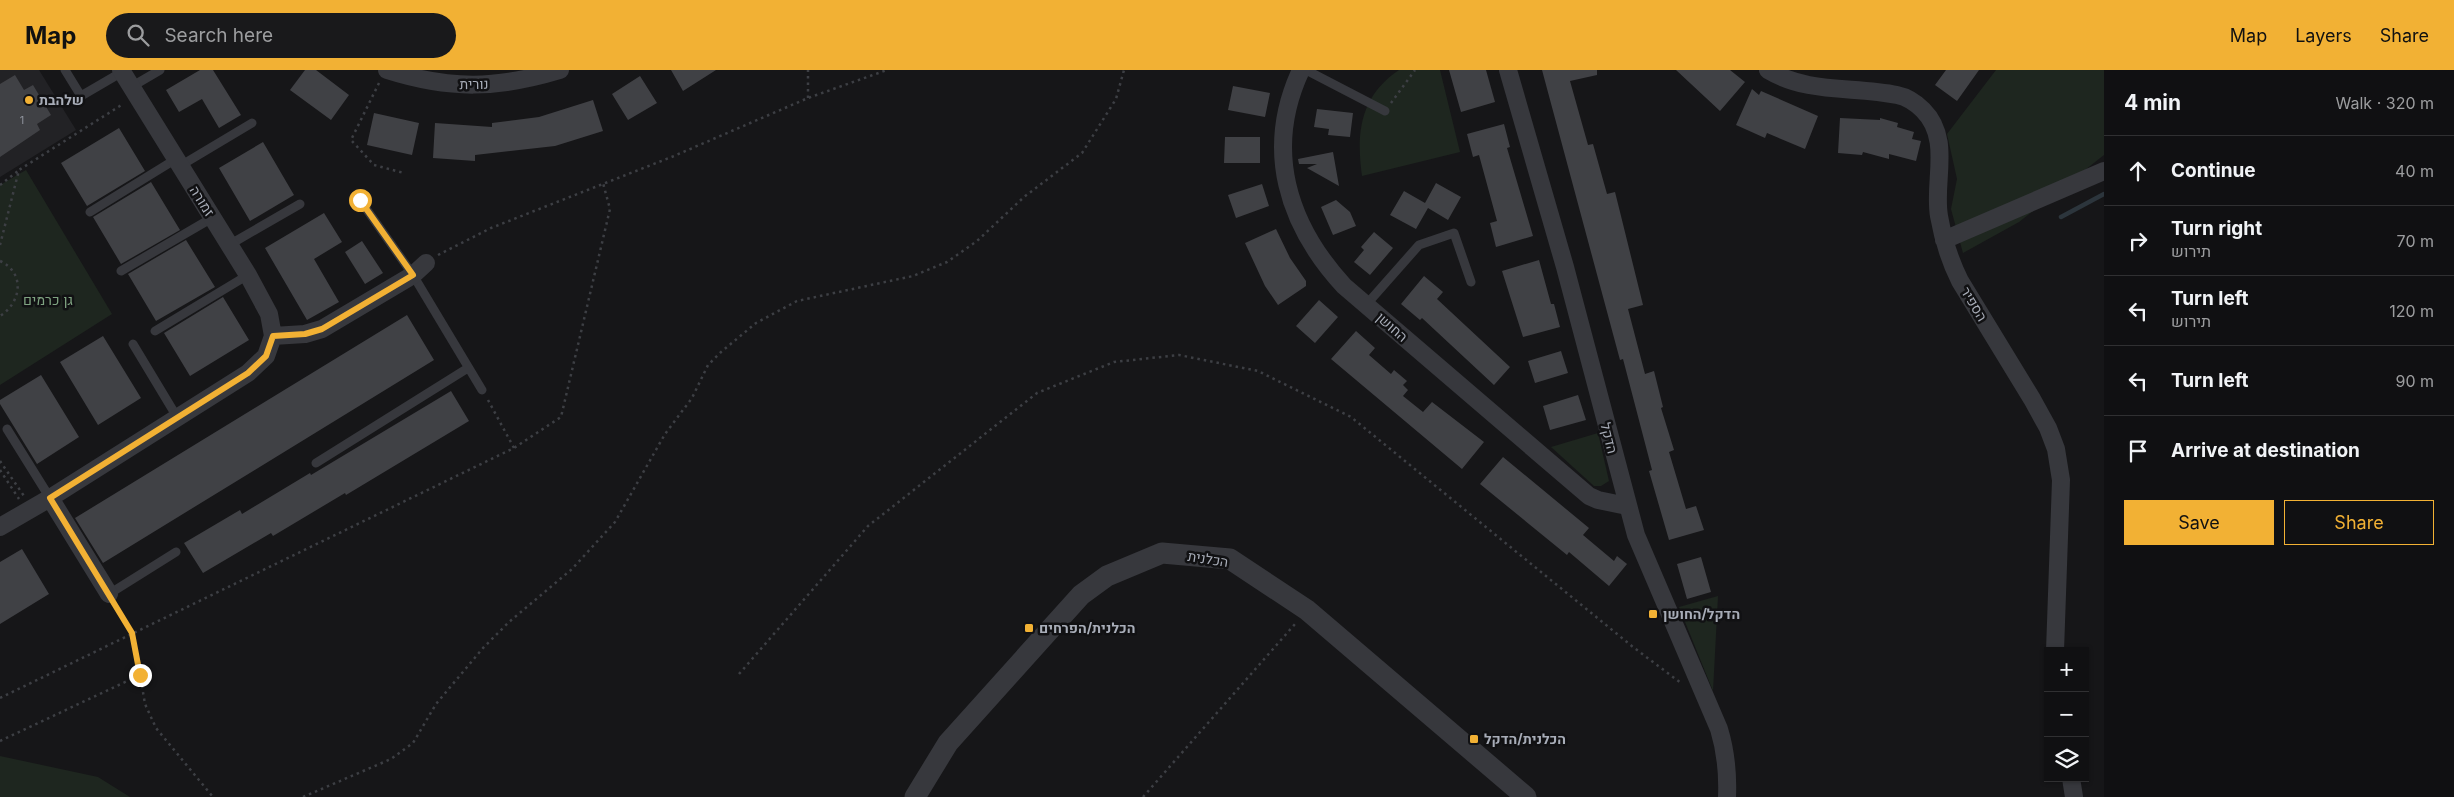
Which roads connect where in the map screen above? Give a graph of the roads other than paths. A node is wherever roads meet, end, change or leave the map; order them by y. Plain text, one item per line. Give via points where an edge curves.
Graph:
1 (65, 70) edge
2 (160, 70) edge
3 (560, 70) edge
4 (1301, 70) edge
5 (1306, 70) edge
6 (1508, 70) edge
7 (1768, 70) edge
8 (121, 71) edge
9 (384, 74) edge
10 (134, 91) junction
11 (1385, 111) road end
12 (252, 123) dead end
13 (178, 162) junction
14 (2104, 171) edge
15 (360, 200) dead end
16 (300, 204) dead end
17 (90, 212) dead end
18 (212, 218) junction
19 (1944, 240) junction
20 (229, 245) junction
21 (426, 263) dead end
22 (120, 271) dead end
23 (248, 275) junction
24 (413, 275) junction
25 (1472, 282) dead end
26 (1366, 305) junction
27 (155, 331) dead end
28 (273, 336) junction
29 (133, 344) dead end
30 (468, 368) junction
31 (482, 390) road end
32 (177, 417) junction
33 (7, 429) dead end
34 (316, 463) dead end
35 (50, 498) junction
36 (1627, 506) junction
37 (0, 527) edge
38 (176, 552) dead end
39 (109, 594) joint
40 (2055, 647) edge
41 (2072, 782) edge
42 (914, 797) edge
43 (1526, 797) edge
44 (1727, 797) edge
45 (2074, 797) edge

1 - 8 lane via 81,96
2 - 10 lane
3 - 9 street, נורית via 506,82 464,86
4 - 26 street, החושן via 1293,88 1284,134 1286,182 1303,231 1317,254 1344,286
5 - 11 lane
6 - 36 street, הדקל via 1565,267
7 - 19 street, הספיר via 1797,83 1838,90 1882,92 1902,96 1916,104 1926,114 1939,138 1938,215
8 - 10 street, זמורה
10 - 13 street, זמורה
12 - 13 lane
13 - 17 lane
13 - 18 street, זמורה
14 - 19 street
15 - 24 lane
16 - 20 lane
18 - 20 street, זמורה
18 - 22 lane
19 - 40 street, הספיר via 1960,281 2032,399 2056,450 2061,480
20 - 23 street, זמורה
21 - 24 street
23 - 27 lane
23 - 28 street, זמורה via 269,314
24 - 28 street via 322,329 305,334
24 - 30 lane
25 - 26 lane via 1454,233 1419,245
26 - 36 street, החושן via 1589,496
28 - 32 street via 266,356 259,364
29 - 32 lane
30 - 31 lane
30 - 34 lane
32 - 35 street
33 - 35 lane
35 - 37 street
35 - 39 street
36 - 44 street, הדקל via 1649,569 1719,728 1726,758
38 - 39 lane
41 - 45 street
42 - 43 street, הכלנית via 948,743 1081,595 1108,576 1162,553 1230,559 1307,610

